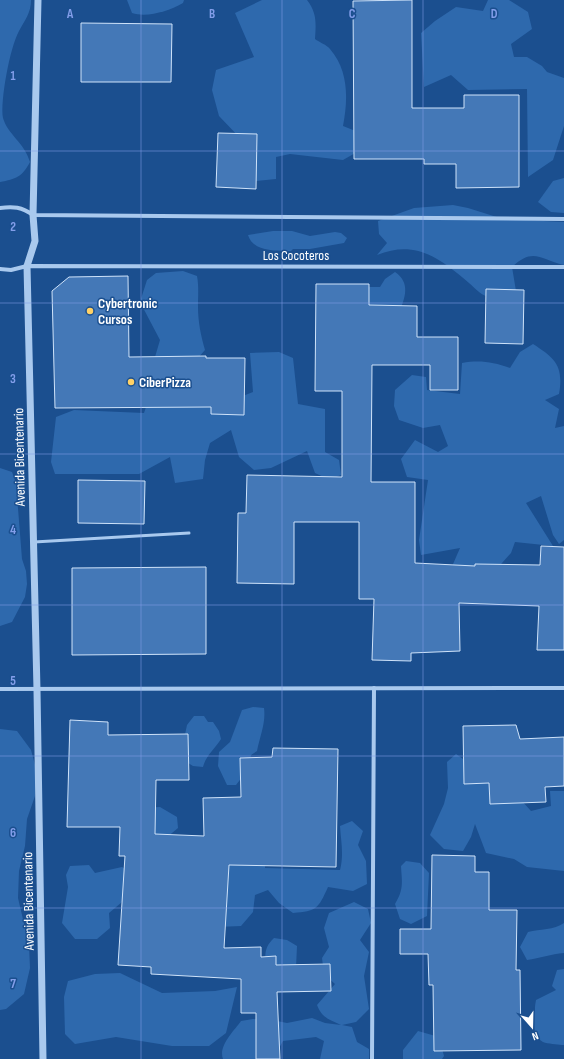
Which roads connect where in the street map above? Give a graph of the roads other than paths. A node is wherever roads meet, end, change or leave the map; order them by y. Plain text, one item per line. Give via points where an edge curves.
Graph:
1 (38, 0) edge
2 (0, 208) edge
3 (33, 215) junction
4 (564, 219) edge
5 (27, 266) junction
6 (564, 267) edge
7 (0, 269) edge
8 (189, 532) dead end
9 (34, 542) junction
10 (374, 688) junction
11 (564, 688) edge
12 (0, 689) edge
13 (37, 690) junction
14 (43, 1059) edge
15 (372, 1059) edge

1 - 3 street, Avenida Bicentenario
2 - 3 street via 25,208
3 - 4 street
3 - 5 street, Avenida Bicentenario via 35,241
5 - 6 street, Los Cocoteros
5 - 7 street, Los Cocoteros via 11,270
5 - 9 street, Avenida Bicentenario
8 - 9 lane
9 - 13 street, Avenida Bicentenario
10 - 11 street
10 - 13 street
10 - 15 street
12 - 13 street
13 - 14 street, Avenida Bicentenario

